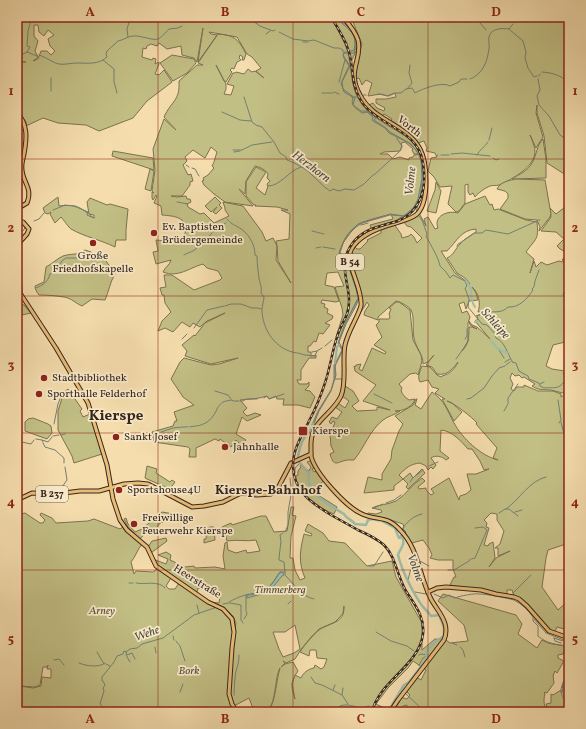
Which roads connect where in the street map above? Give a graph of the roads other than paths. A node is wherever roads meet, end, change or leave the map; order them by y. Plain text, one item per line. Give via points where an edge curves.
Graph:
1 (343, 17) edge
2 (17, 112) edge
3 (17, 209) edge
4 (17, 220) edge
5 (311, 454) junction
6 (110, 484) junction
7 (117, 486) junction
8 (111, 488) junction
9 (17, 500) edge
10 (428, 592) junction
11 (569, 638) edge
12 (237, 712) edge
13 (390, 712) edge

1 - 5 main road, Vorth / B 54 via 354,31 358,42 354,75 360,96 371,110 411,136 421,150 426,185 418,214 365,236 350,253 350,262 362,299 361,306 345,346 342,394 315,428
2 - 3 main road via 26,128 22,168 29,191 27,203
4 - 6 main road via 29,228 18,244 20,294 88,403 107,465
5 - 7 main road, B 237 via 289,465 279,486 271,494 241,493 223,502 204,506 189,506 146,484 131,483
5 - 10 main road via 318,470 328,483 353,508 365,515 391,522 404,534 414,552
6 - 7 main road
6 - 8 main road
7 - 8 main road, B 237
8 - 9 main road, B 237 via 56,494 32,493
8 - 12 main road, Heerstraße via 124,527 147,547 156,566 208,602 223,609 231,617 234,632 229,692
10 - 11 main road via 446,587 514,596 528,606 549,631
10 - 13 main road via 444,620 446,636

